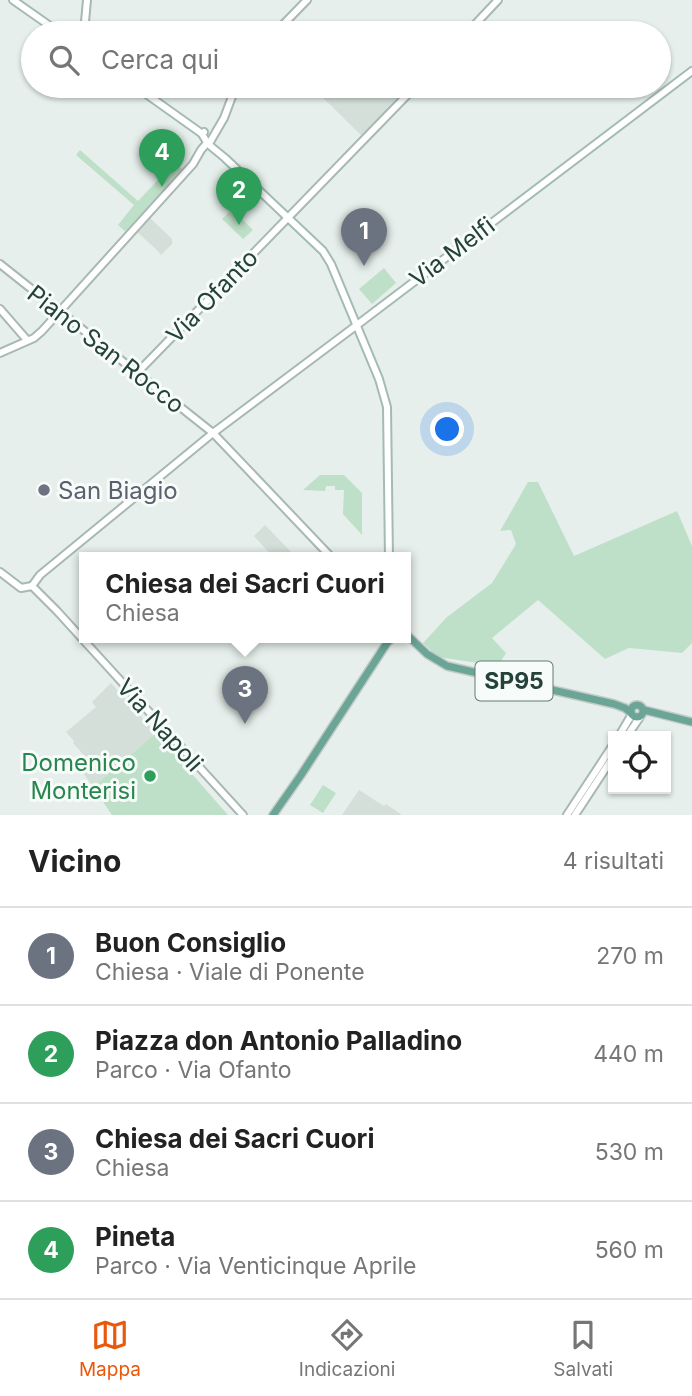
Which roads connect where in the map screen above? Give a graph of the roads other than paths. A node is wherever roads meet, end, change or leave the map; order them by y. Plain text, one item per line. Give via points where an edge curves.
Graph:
1 (13, 0) edge
2 (87, 0) edge
3 (307, 0) edge
4 (498, 0) edge
5 (43, 21) edge
6 (85, 21) edge
7 (287, 21) edge
8 (478, 21) edge
9 (692, 71) edge
10 (671, 87) edge
11 (152, 98) edge
12 (232, 98) edge
13 (404, 98) edge
14 (656, 98) edge
15 (209, 144) junction
16 (288, 218) junction
17 (0, 264) edge
18 (0, 309) edge
19 (60, 312) junction
20 (357, 325) junction
21 (27, 340) junction
22 (0, 353) edge
23 (137, 373) junction
24 (213, 433) junction
25 (326, 552) edge
26 (389, 552) edge
27 (0, 572) edge
28 (32, 586) junction
29 (79, 636) edge
30 (411, 639) edge
31 (85, 643) edge
32 (387, 643) edge
33 (637, 712) junction
34 (692, 722) edge
35 (623, 731) edge
36 (629, 731) edge
37 (608, 754) edge
38 (608, 765) edge
39 (243, 815) edge
40 (276, 815) edge
41 (567, 815) edge
42 (575, 815) edge

1 - 5 street
2 - 6 street
3 - 7 street
4 - 8 street
9 - 10 street, Via Melfi
11 - 15 street via 203,133
12 - 15 street
13 - 16 street, Via Ofanto
14 - 20 street, Via Melfi
15 - 16 street
15 - 19 street
16 - 20 street via 328,257
16 - 23 street, Via Ofanto
17 - 19 street, Piano San Rocco
18 - 21 street
19 - 21 street
19 - 23 street, Piano San Rocco
20 - 24 street, Via Melfi
20 - 26 street via 387,407
21 - 22 street
23 - 24 street, Piano San Rocco
24 - 25 street, Piano San Rocco
24 - 28 street, Via Melfi
27 - 28 street via 21,588
28 - 29 street, Via Napoli
30 - 33 main road, SP95 via 447,666
31 - 39 street, Via Napoli
32 - 40 main road
33 - 34 main road, SP95
33 - 35 street
33 - 36 street
37 - 41 street
38 - 42 street

